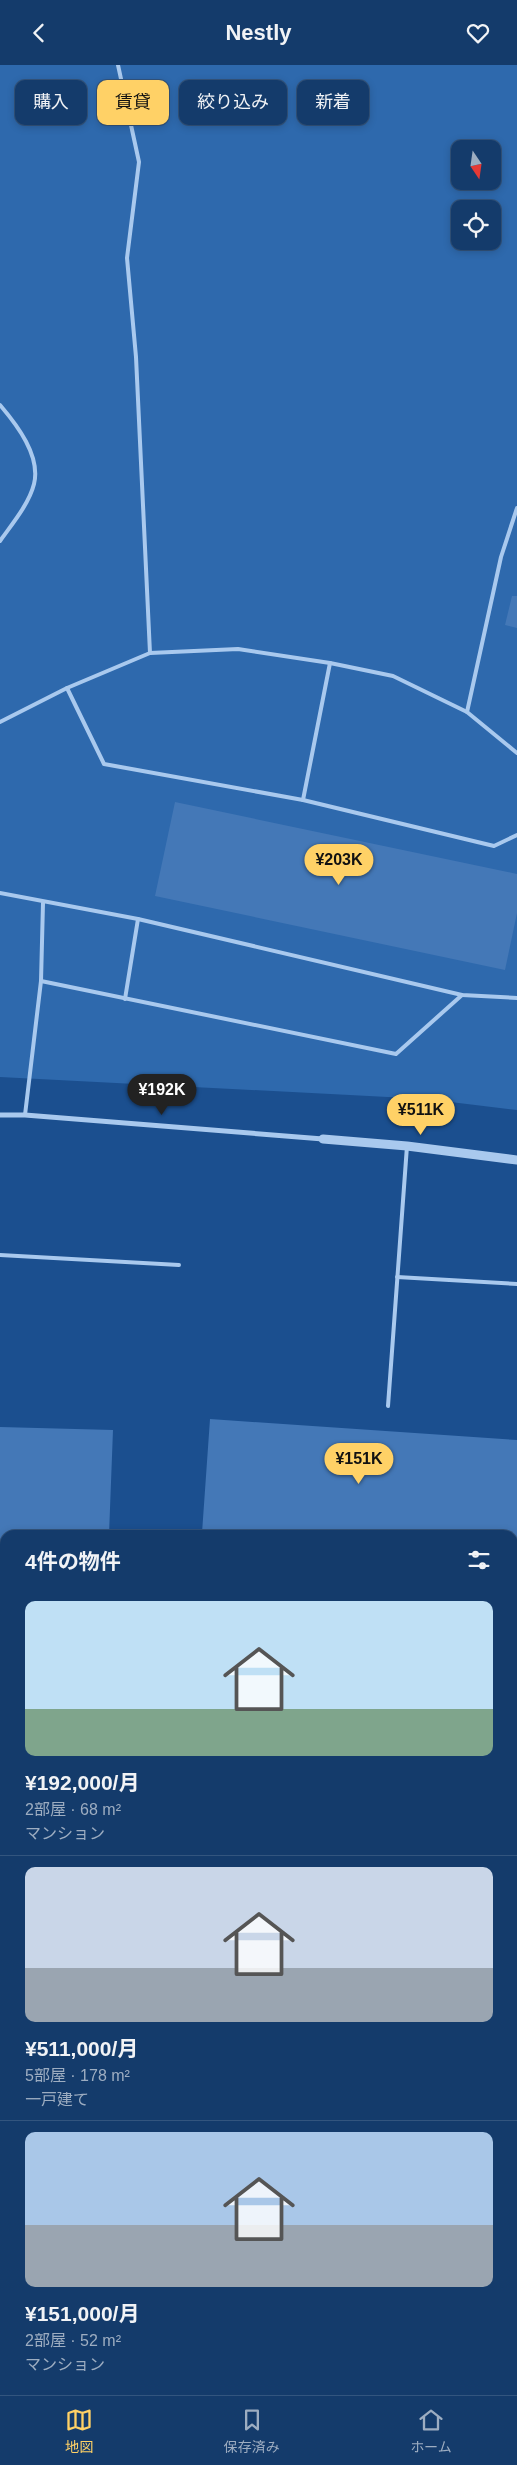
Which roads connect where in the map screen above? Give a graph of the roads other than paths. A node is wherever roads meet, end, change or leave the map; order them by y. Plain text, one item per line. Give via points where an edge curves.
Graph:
1 (118, 65) edge
2 (0, 405) edge
3 (517, 508) edge
4 (0, 541) edge
5 (150, 653) junction
6 (330, 663) junction
7 (67, 689) junction
8 (467, 712) junction
9 (0, 722) edge
10 (517, 753) edge
11 (303, 800) junction
12 (517, 835) edge
13 (0, 893) edge
14 (43, 903) junction
15 (138, 919) junction
16 (41, 981) junction
17 (462, 995) junction
18 (517, 998) edge
19 (125, 999) junction
20 (0, 1115) edge
21 (25, 1115) junction
22 (323, 1139) joint
23 (407, 1146) junction
24 (517, 1160) edge
25 (0, 1255) edge
26 (179, 1265) dead end
27 (398, 1277) junction
28 (517, 1284) edge
29 (388, 1406) dead end

1 - 5 lane via 139,162 127,258 136,357
2 - 4 lane via 16,425 35,463 34,484 22,509
3 - 8 lane via 501,557
5 - 6 lane via 238,649
5 - 7 lane
6 - 8 lane via 393,676
6 - 11 lane
7 - 9 lane
7 - 11 lane via 104,764
8 - 10 lane
11 - 12 lane via 494,846
13 - 14 lane
14 - 15 lane
14 - 16 lane
15 - 17 lane
15 - 19 lane
16 - 19 lane
16 - 21 lane
17 - 18 lane
17 - 19 lane via 396,1054
20 - 21 street
21 - 22 street
22 - 23 street
23 - 24 street
23 - 27 lane
25 - 26 lane
27 - 28 lane
27 - 29 lane

